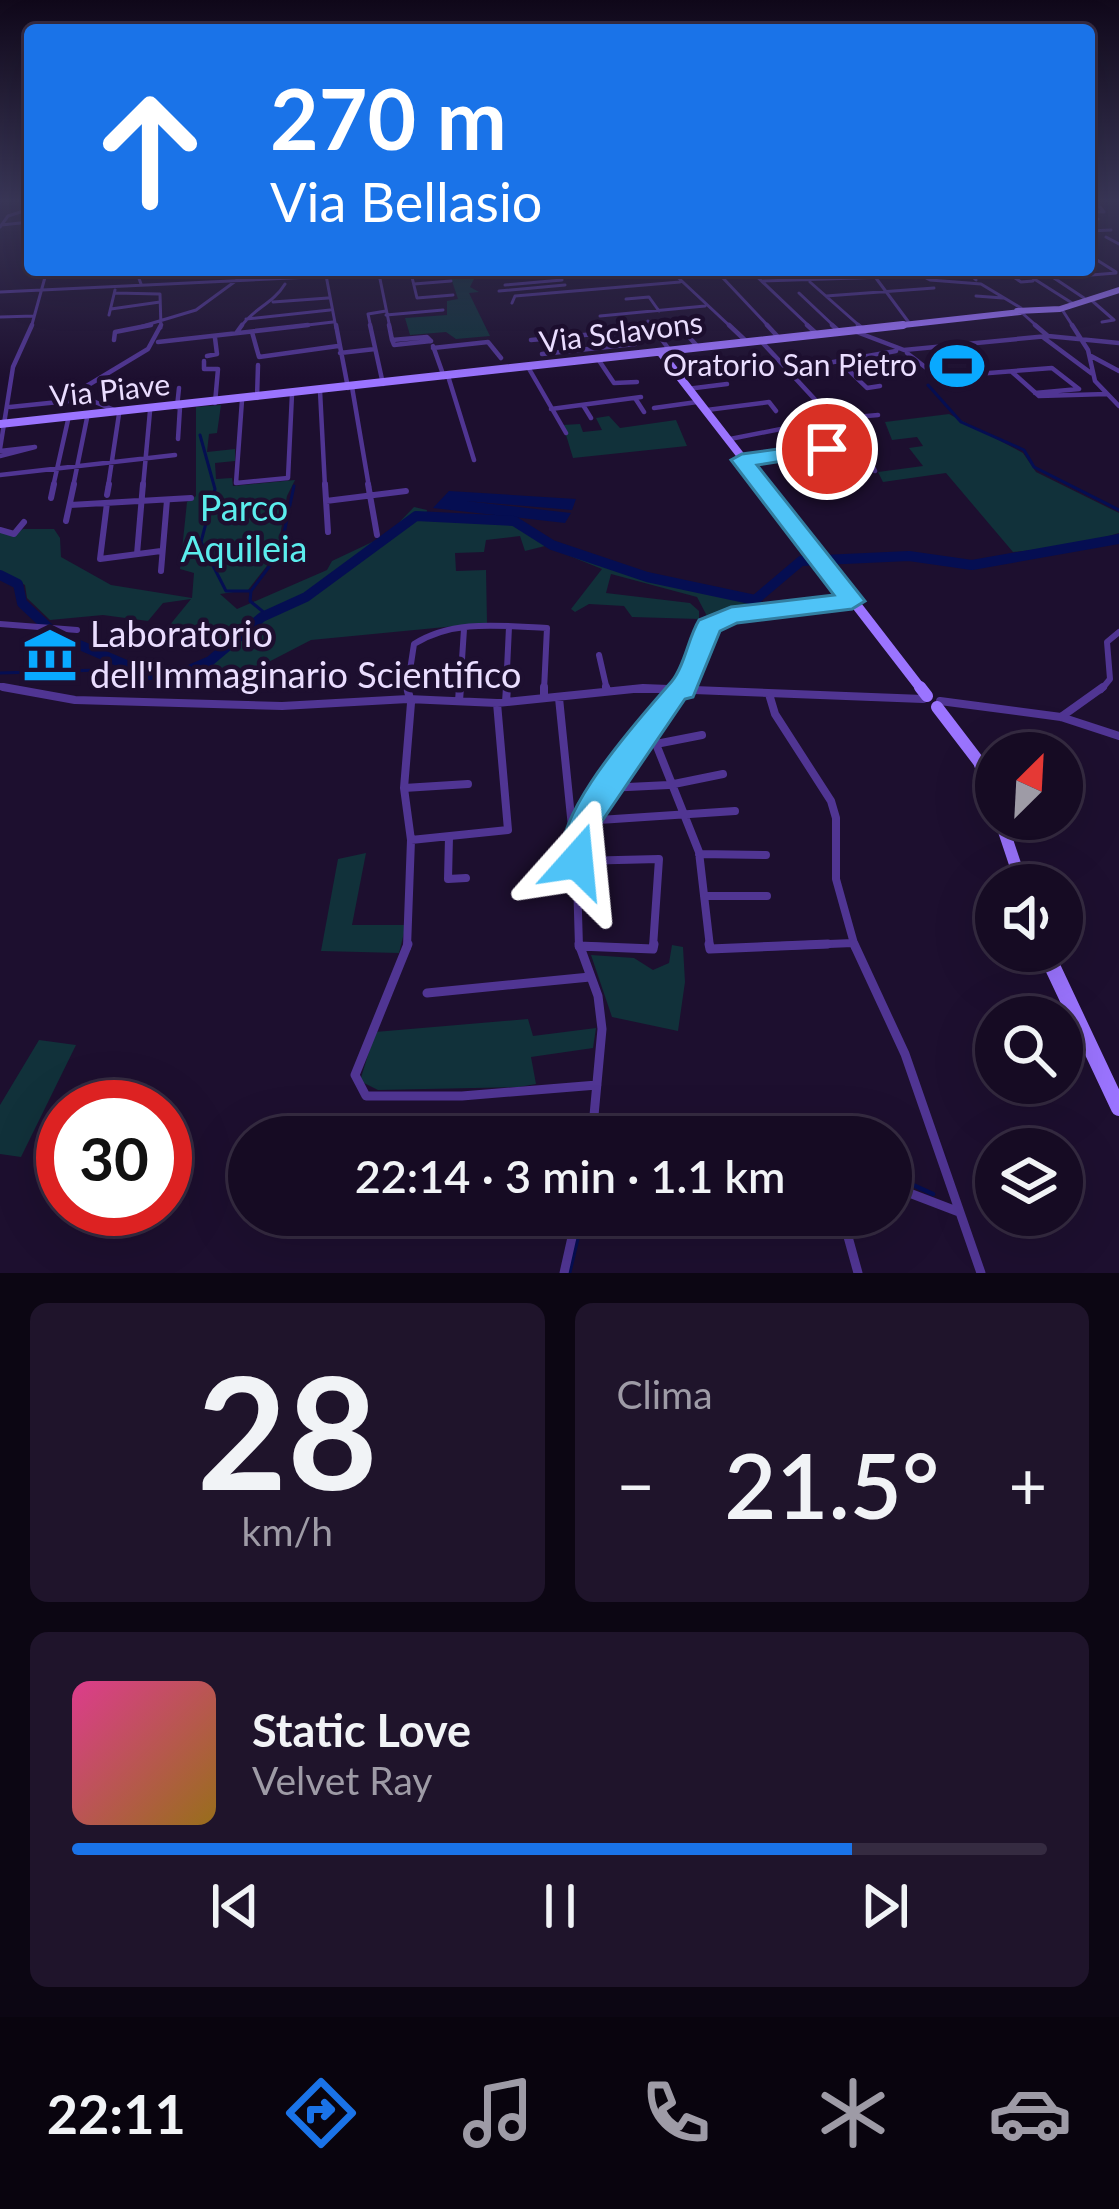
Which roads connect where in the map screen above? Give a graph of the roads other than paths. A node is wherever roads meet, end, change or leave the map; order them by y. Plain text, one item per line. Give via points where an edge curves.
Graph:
1 (1096, 260) edge
2 (1101, 262) junction
3 (1119, 263) edge
4 (1118, 274) edge
5 (45, 276) edge
6 (93, 276) edge
7 (140, 276) edge
8 (237, 276) edge
9 (289, 276) edge
10 (316, 276) edge
11 (325, 276) edge
12 (379, 276) edge
13 (415, 276) edge
14 (559, 276) edge
15 (674, 276) edge
16 (757, 276) edge
17 (920, 276) joint
18 (971, 276) edge
19 (1012, 276) edge
20 (1029, 276) edge
21 (1051, 276) edge
22 (1086, 276) edge
23 (722, 277) dead end
24 (841, 278) joint
25 (876, 278) junction
26 (1054, 278) junction
27 (807, 279) junction
28 (238, 280) junction
29 (451, 281) dead end
30 (762, 281) junction
31 (1036, 281) junction
32 (288, 282) junction
33 (680, 282) junction
34 (978, 283) junction
35 (141, 284) junction
36 (414, 284) junction
37 (505, 285) dead end
38 (565, 286) junction
39 (90, 288) junction
40 (934, 288) dead end
41 (115, 289) junction
42 (884, 289) junction
43 (1119, 290) edge
44 (500, 291) dead end
45 (0, 292) edge
46 (41, 292) junction
47 (799, 293) dead end
48 (453, 295) dead end
49 (826, 296) junction
50 (976, 296) dead end
51 (1006, 297) junction
52 (1086, 297) junction
53 (328, 298) junction
54 (626, 299) dead end
55 (161, 302) junction
56 (273, 302) junction
57 (512, 303) dead end
58 (1072, 303) junction
59 (705, 306) junction
60 (330, 310) junction
61 (443, 310) dead end
62 (659, 310) junction
63 (1060, 310) junction
64 (1023, 311) junction
65 (386, 313) junction
66 (34, 316) junction
67 (600, 316) dead end
68 (0, 317) edge
69 (246, 319) junction
70 (648, 321) dead end
71 (676, 321) dead end
72 (333, 322) junction
73 (1102, 322) dead end
74 (910, 324) junction
75 (160, 326) junction
76 (637, 330) dead end
77 (859, 330) junction
78 (602, 331) junction
79 (252, 332) junction
80 (840, 332) junction
81 (234, 334) junction
82 (817, 334) junction
83 (215, 337) junction
84 (1046, 337) junction
85 (779, 338) junction
86 (114, 340) dead end
87 (531, 340) dead end
88 (760, 340) junction
89 (1082, 341) junction
90 (157, 342) junction
91 (747, 342) junction
92 (432, 344) junction
93 (635, 344) dead end
94 (1118, 344) edge
95 (614, 346) junction
96 (699, 348) junction
97 (339, 349) junction
98 (375, 349) junction
99 (902, 350) junction
100 (666, 352) junction
101 (542, 354) dead end
102 (622, 357) junction
103 (1090, 357) junction
104 (501, 358) dead end
105 (598, 359) junction
106 (839, 361) junction
107 (258, 365) dead end
108 (528, 368) junction
109 (788, 370) junction
110 (1012, 371) junction
111 (1119, 371) edge
112 (1094, 376) junction
113 (446, 377) junction
114 (637, 382) dead end
115 (383, 384) junction
116 (727, 384) dead end
117 (880, 386) dead end
118 (350, 387) junction
119 (179, 388) dead end
120 (687, 389) junction
121 (320, 391) junction
122 (1035, 393) junction
123 (292, 394) junction
124 (1107, 394) junction
125 (257, 398) junction
126 (65, 399) junction
127 (229, 401) junction
128 (583, 405) junction
129 (746, 405) junction
130 (700, 406) junction
131 (1119, 406) edge
132 (10, 407) junction
133 (178, 407) junction
134 (655, 408) dead end
135 (551, 409) junction
136 (150, 410) junction
137 (776, 410) dead end
138 (644, 412) dead end
139 (752, 413) dead end
140 (120, 414) junction
141 (878, 415) dead end
142 (87, 418) junction
143 (591, 418) dead end
144 (834, 419) junction
145 (68, 420) junction
146 (1, 424) edge
147 (791, 427) dead end
148 (566, 434) dead end
149 (178, 439) dead end
150 (727, 440) junction
151 (857, 445) junction
152 (0, 452) edge
153 (176, 455) dead end
154 (146, 459) junction
155 (474, 460) dead end
156 (742, 460) junction
157 (112, 463) junction
158 (76, 467) junction
159 (57, 469) junction
160 (875, 471) dead end
161 (0, 476) edge
162 (406, 491) dead end
163 (370, 495) junction
164 (50, 498) dead end
165 (191, 498) dead end
166 (107, 499) junction
167 (167, 500) junction
168 (142, 501) junction
169 (326, 501) junction
170 (70, 505) junction
171 (67, 521) dead end
172 (24, 522) dead end
173 (0, 530) edge
174 (328, 532) dead end
175 (377, 535) dead end
176 (161, 551) junction
177 (137, 554) junction
178 (161, 571) dead end
179 (852, 601) junction
180 (0, 624) edge
181 (509, 627) junction
182 (464, 629) junction
183 (77, 630) dead end
184 (1119, 632) edge
185 (599, 655) dead end
186 (0, 686) edge
187 (680, 690) junction
188 (607, 691) junction
189 (769, 694) junction
190 (559, 697) junction
191 (544, 698) junction
192 (408, 699) junction
193 (459, 701) junction
194 (932, 701) junction
195 (502, 703) junction
196 (1061, 717) junction
197 (650, 729) junction
198 (702, 735) dead end
199 (1119, 736) edge
200 (656, 744) junction
201 (975, 757) edge
202 (723, 774) dead end
203 (468, 784) dead end
204 (672, 784) junction
205 (404, 788) junction
206 (607, 788) junction
207 (735, 811) dead end
208 (686, 817) junction
209 (584, 821) junction
210 (577, 836) junction
211 (449, 837) junction
212 (411, 840) junction
213 (699, 854) junction
214 (766, 855) dead end
215 (577, 861) junction
216 (466, 878) dead end
217 (704, 896) junction
218 (766, 896) dead end
219 (853, 943) junction
220 (579, 946) junction
221 (1055, 972) edge
222 (590, 977) junction
223 (428, 993) dead end
224 (597, 1085) junction
225 (1119, 1108) edge
226 (594, 1116) edge
227 (912, 1194) edge
228 (959, 1212) junction
229 (572, 1236) edge
230 (848, 1236) edge
231 (564, 1273) edge
232 (858, 1273) edge
233 (981, 1273) edge

1 - 2 street
2 - 3 street
2 - 4 street
5 - 46 street
6 - 39 street
7 - 35 street
8 - 28 street
9 - 32 street
10 - 32 street
11 - 53 street
12 - 65 street
13 - 36 street
14 - 38 street
15 - 33 street
16 - 30 street
17 - 25 street
17 - 34 street
18 - 34 street
19 - 31 street
20 - 31 street
21 - 26 street
22 - 26 street
23 - 85 street
24 - 25 street
24 - 27 street
25 - 42 street
26 - 52 street
27 - 30 street
27 - 49 street
28 - 32 street
28 - 35 street
28 - 75 street
29 - 36 street
30 - 82 street
31 - 58 street
32 - 56 street
33 - 38 street
33 - 59 street
34 - 51 street
35 - 41 street
36 - 48 street via 417,298
37 - 38 street
38 - 44 street
38 - 57 street
39 - 41 street
39 - 46 street
40 - 42 street
41 - 55 street via 156,293
41 - 55 street via 110,313
42 - 49 street
42 - 74 street
43 - 52 street, Via Sclavons
45 - 46 street
46 - 66 street
47 - 80 street
49 - 77 street
50 - 51 street
51 - 64 street
52 - 58 street, Via Sclavons
52 - 73 street via 1114,320
53 - 56 street
53 - 60 street
54 - 62 street via 649,297
55 - 75 street
56 - 69 street
58 - 63 street, Via Sclavons
59 - 62 street
59 - 91 street
60 - 69 street
60 - 72 street
61 - 65 street
62 - 67 street
63 - 64 street, Via Sclavons
63 - 89 street
64 - 74 street, Via Sclavons
64 - 84 street
65 - 92 street via 394,345
65 - 98 street via 368,314
66 - 68 street
66 - 132 street via 13,367
69 - 81 street
70 - 100 street
71 - 96 street
72 - 79 street
72 - 97 street
74 - 77 street, Via Sclavons
75 - 86 street via 115,332
75 - 90 street
76 - 78 street
77 - 80 street, Via Sclavons
77 - 99 street
78 - 87 street
78 - 95 street
79 - 81 street
79 - 97 street via 260,357
80 - 82 street, Via Sclavons
81 - 83 street
82 - 85 street, Via Sclavons
83 - 90 street
83 - 127 street via 217,354 204,369 218,369
84 - 89 street
84 - 99 street
84 - 112 street
85 - 88 street, Via Sclavons
88 - 91 street, Via Sclavons
88 - 109 street
89 - 94 street
89 - 103 street
90 - 126 street
91 - 96 street, Via Sclavons
92 - 104 street via 488,342
92 - 113 street
93 - 95 street
95 - 101 street
95 - 102 street
96 - 100 street, Via Sclavons
97 - 98 street
97 - 118 street
98 - 115 street
99 - 106 street
99 - 110 street via 938,377
100 - 102 street, Via Sclavons
100 - 120 street
102 - 105 street, Via Sclavons
103 - 111 street
103 - 112 street
105 - 108 street, Via Sclavons
105 - 114 street via 614,383
106 - 109 street
106 - 117 street via 867,388
107 - 125 street
108 - 113 street, Via Sclavons
108 - 135 street
109 - 144 street
110 - 122 street
110 - 122 street via 1055,368 1078,389
112 - 124 street
113 - 115 street, Via Sclavons
113 - 155 street
115 - 118 street, Via Sclavons
116 - 120 street
118 - 121 street, Via Sclavons
118 - 163 street
119 - 133 street
120 - 130 street
121 - 123 street, Via Sclavons
121 - 169 street
122 - 124 street
123 - 125 street, Via Sclavons
123 - 127 street via 288,478 236,483
124 - 131 street
125 - 127 street, Via Sclavons
126 - 132 street
126 - 140 street via 98,401
127 - 133 street, Via Piave
128 - 135 street
128 - 138 street via 638,398
128 - 143 street
129 - 130 street
129 - 137 street via 769,402
129 - 139 street
130 - 134 street
130 - 150 street
132 - 146 street
133 - 136 street, Via Piave
133 - 149 street
135 - 148 street
136 - 140 street, Via Piave
136 - 154 street
140 - 142 street, Via Piave
140 - 157 street
141 - 144 street
142 - 145 street, Via Piave
142 - 158 street
144 - 151 street
145 - 146 street, Via Piave
145 - 159 street
146 - 152 street
147 - 150 street
150 - 156 street
151 - 156 street
151 - 160 street
153 - 154 street
154 - 157 street
154 - 168 street
156 - 179 street
157 - 158 street
157 - 166 street
158 - 159 street
158 - 170 street
159 - 161 street
159 - 164 street
162 - 163 street
163 - 169 street
163 - 175 street
165 - 167 street
166 - 168 street
166 - 170 street
166 - 177 street via 98,557
167 - 168 street
167 - 176 street
168 - 177 street
169 - 174 street
170 - 171 street
172 - 173 street via 14,534
176 - 177 street
176 - 178 street
179 - 187 street via 714,622
179 - 194 street
180 - 183 street
181 - 182 street
181 - 191 street via 547,628
181 - 195 street
182 - 192 street via 414,644
182 - 193 street
184 - 196 street via 1107,642 1110,679
185 - 188 street
186 - 192 street via 109,702
187 - 188 street
187 - 189 street
187 - 197 street
188 - 190 street
189 - 194 street
189 - 219 street via 831,801 836,879
190 - 191 street
190 - 210 street
191 - 195 street
192 - 193 street
192 - 205 street
193 - 195 street
194 - 196 street
194 - 201 street
195 - 211 street via 508,830
196 - 199 street
197 - 200 street
197 - 206 street
198 - 200 street
200 - 204 street
202 - 204 street
203 - 205 street
204 - 206 street
204 - 208 street
205 - 212 street
206 - 209 street
207 - 208 street
208 - 209 street
208 - 213 street
209 - 210 street
210 - 215 street
211 - 212 street
211 - 216 street via 448,878
212 - 224 street via 409,942 360,1058 357,1084 366,1096
213 - 214 street
213 - 217 street
215 - 220 street
215 - 220 street via 659,859 662,867 653,949
217 - 218 street
217 - 219 street via 710,949
219 - 228 street via 905,1054
220 - 222 street
221 - 225 street
222 - 223 street
222 - 224 street via 601,1015
224 - 226 street
227 - 228 street
228 - 233 street
229 - 231 street
230 - 232 street

